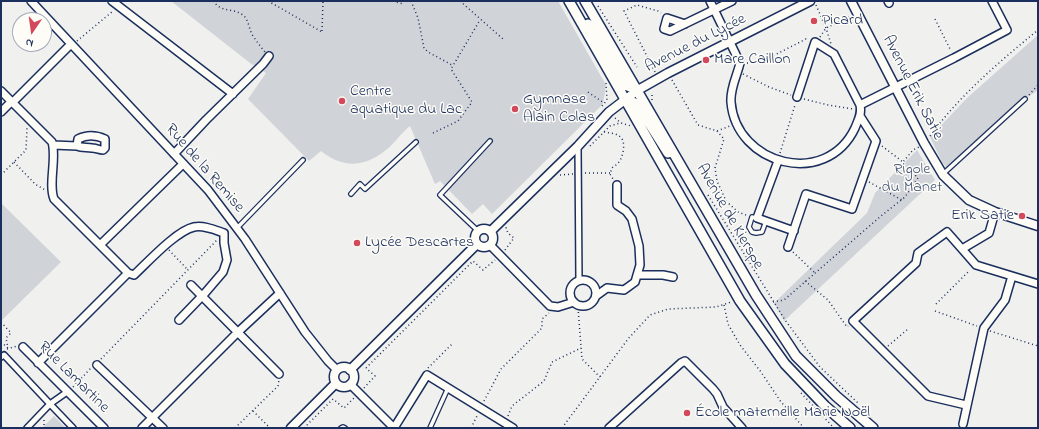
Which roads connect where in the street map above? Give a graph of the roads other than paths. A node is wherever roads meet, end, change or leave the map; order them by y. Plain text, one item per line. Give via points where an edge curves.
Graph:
1 (32, 1) edge
2 (585, 1) edge
3 (710, 1) edge
4 (732, 1) edge
5 (810, 1) edge
6 (851, 1) edge
7 (992, 1) edge
8 (115, 3) edge
9 (571, 4) edge
10 (714, 10) junction
11 (685, 24) junction
12 (730, 42) junction
13 (71, 44) junction
14 (269, 56) road end
15 (895, 87) junction
16 (638, 90) junction
17 (1, 91) edge
18 (233, 94) junction
19 (797, 97) road end
20 (626, 99) junction
21 (1025, 99) road end
22 (12, 102) junction
23 (860, 105) junction
24 (1, 112) edge
25 (860, 116) junction
26 (416, 142) dead end
27 (490, 142) dead end
28 (53, 145) junction
29 (77, 146) dead end
30 (578, 146) junction
31 (174, 154) junction
32 (303, 160) dead end
33 (778, 161) junction
34 (183, 164) junction
35 (943, 175) junction
36 (691, 182) junction
37 (616, 185) road end
38 (351, 194) dead end
39 (995, 212) junction
40 (754, 217) junction
41 (766, 221) junction
42 (235, 226) junction
43 (1038, 226) edge
44 (478, 231) junction
45 (491, 231) junction
46 (794, 231) junction
47 (224, 233) junction
48 (477, 244) junction
49 (100, 245) junction
50 (490, 246) junction
51 (788, 247) road end
52 (962, 249) junction
53 (128, 273) junction
54 (637, 275) junction
55 (1012, 276) junction
56 (673, 278) dead end
57 (579, 281) junction
58 (1038, 284) edge
59 (191, 286) dead end
60 (280, 293) junction
61 (202, 296) junction
62 (596, 296) junction
63 (576, 303) junction
64 (179, 320) dead end
65 (237, 333) junction
66 (23, 347) road end
67 (2, 356) edge
68 (38, 363) junction
69 (97, 364) road end
70 (337, 370) junction
71 (350, 370) junction
72 (279, 374) road end
73 (336, 383) junction
74 (350, 384) junction
75 (448, 388) junction
76 (67, 392) junction
77 (50, 404) junction
78 (966, 405) junction
79 (152, 418) junction
80 (963, 424) dead end
81 (27, 428) edge
82 (73, 428) edge
83 (104, 428) edge
84 (142, 428) edge
85 (163, 428) edge
86 (291, 428) edge
87 (342, 428) edge
88 (345, 428) edge
89 (394, 428) edge
90 (430, 428) edge
91 (513, 428) edge
92 (609, 428) edge
93 (742, 428) edge
94 (850, 428) edge
95 (873, 428) edge

1 - 13 street, Rue de la Remise
2 - 16 main road, Avenue de Kierspe
3 - 10 street
4 - 10 street
5 - 12 street, Avenue du Lycée
6 - 15 street, Avenue Erik Satie
7 - 15 street via 1006,30
8 - 18 street
9 - 16 main road via 592,29 625,85
9 - 20 main road, Avenue de Kierspe
10 - 11 street
10 - 12 street
11 - 11 street via 670,31 664,29 667,18
12 - 16 street, Avenue du Lycée
12 - 33 street via 740,63 732,88 731,101 735,123 753,146
13 - 22 street
13 - 31 street, Rue de la Remise
14 - 18 street
15 - 23 street
15 - 35 street, Avenue Erik Satie
16 - 20 street, Avenue du Lycée
16 - 36 main road, Avenue de Kierspe
17 - 22 street
18 - 31 street
19 - 23 street via 815,42 834,54
20 - 30 street, Avenue du Lycée via 609,112
20 - 36 main road via 637,104 673,162
20 - 94 main road, Avenue de Kierspe via 740,301 785,364
21 - 35 lane
22 - 24 street
22 - 28 street
23 - 25 street
25 - 33 street via 844,144 828,158 803,164
25 - 46 street via 876,141 852,209 806,194
26 - 38 lane via 365,189 360,184
27 - 44 lane via 440,195
28 - 29 street
28 - 49 street via 54,199
30 - 45 street, Avenue du Lycée
30 - 57 street
31 - 34 street, Rue de la Remise
32 - 42 lane
33 - 40 street
34 - 42 street, Rue de la Remise via 208,190
34 - 49 street
35 - 39 street, Avenue Erik Satie via 969,200
36 - 95 main road, Avenue de Kierspe via 756,295 796,356
37 - 54 street via 616,205 626,210 632,219 639,246 640,265
39 - 43 street, Avenue Erik Satie
39 - 52 street via 989,233
40 - 41 street
40 - 41 lane via 749,229 756,233 762,232
41 - 46 street
42 - 47 street
42 - 60 street, Rue de la Remise
44 - 45 street
44 - 48 street via 475,236
45 - 50 street via 494,239
46 - 51 street
47 - 53 street via 195,227 186,230 134,275
47 - 61 street via 226,266
48 - 50 street via 485,248
48 - 71 street
49 - 53 street
50 - 63 street via 550,306
52 - 55 street via 976,265
52 - 78 street via 947,232 918,253 916,263 853,321 928,396
53 - 68 street
54 - 56 street
54 - 62 street via 635,282 624,290 607,288
55 - 58 street
55 - 78 street via 1005,300 984,328
57 - 62 street via 592,284
57 - 63 street via 571,291
59 - 61 street
60 - 65 street
60 - 70 street, Rue de la Remise via 305,332
61 - 64 street
61 - 65 street
62 - 63 street via 587,306
65 - 72 street
65 - 79 street
66 - 68 street, Rue Lamartine
67 - 77 street
68 - 76 street, Rue Lamartine
69 - 79 street
70 - 71 street
70 - 73 street via 334,375
71 - 74 street via 353,376
73 - 74 street via 344,387
73 - 86 street
74 - 89 street
75 - 89 street via 427,375
75 - 90 lane
75 - 91 street
76 - 77 street
76 - 83 street, Rue Lamartine
77 - 81 street
77 - 82 street
78 - 80 street
79 - 84 street
79 - 85 street
87 - 88 lane
92 - 93 street via 685,361 713,389 723,407

